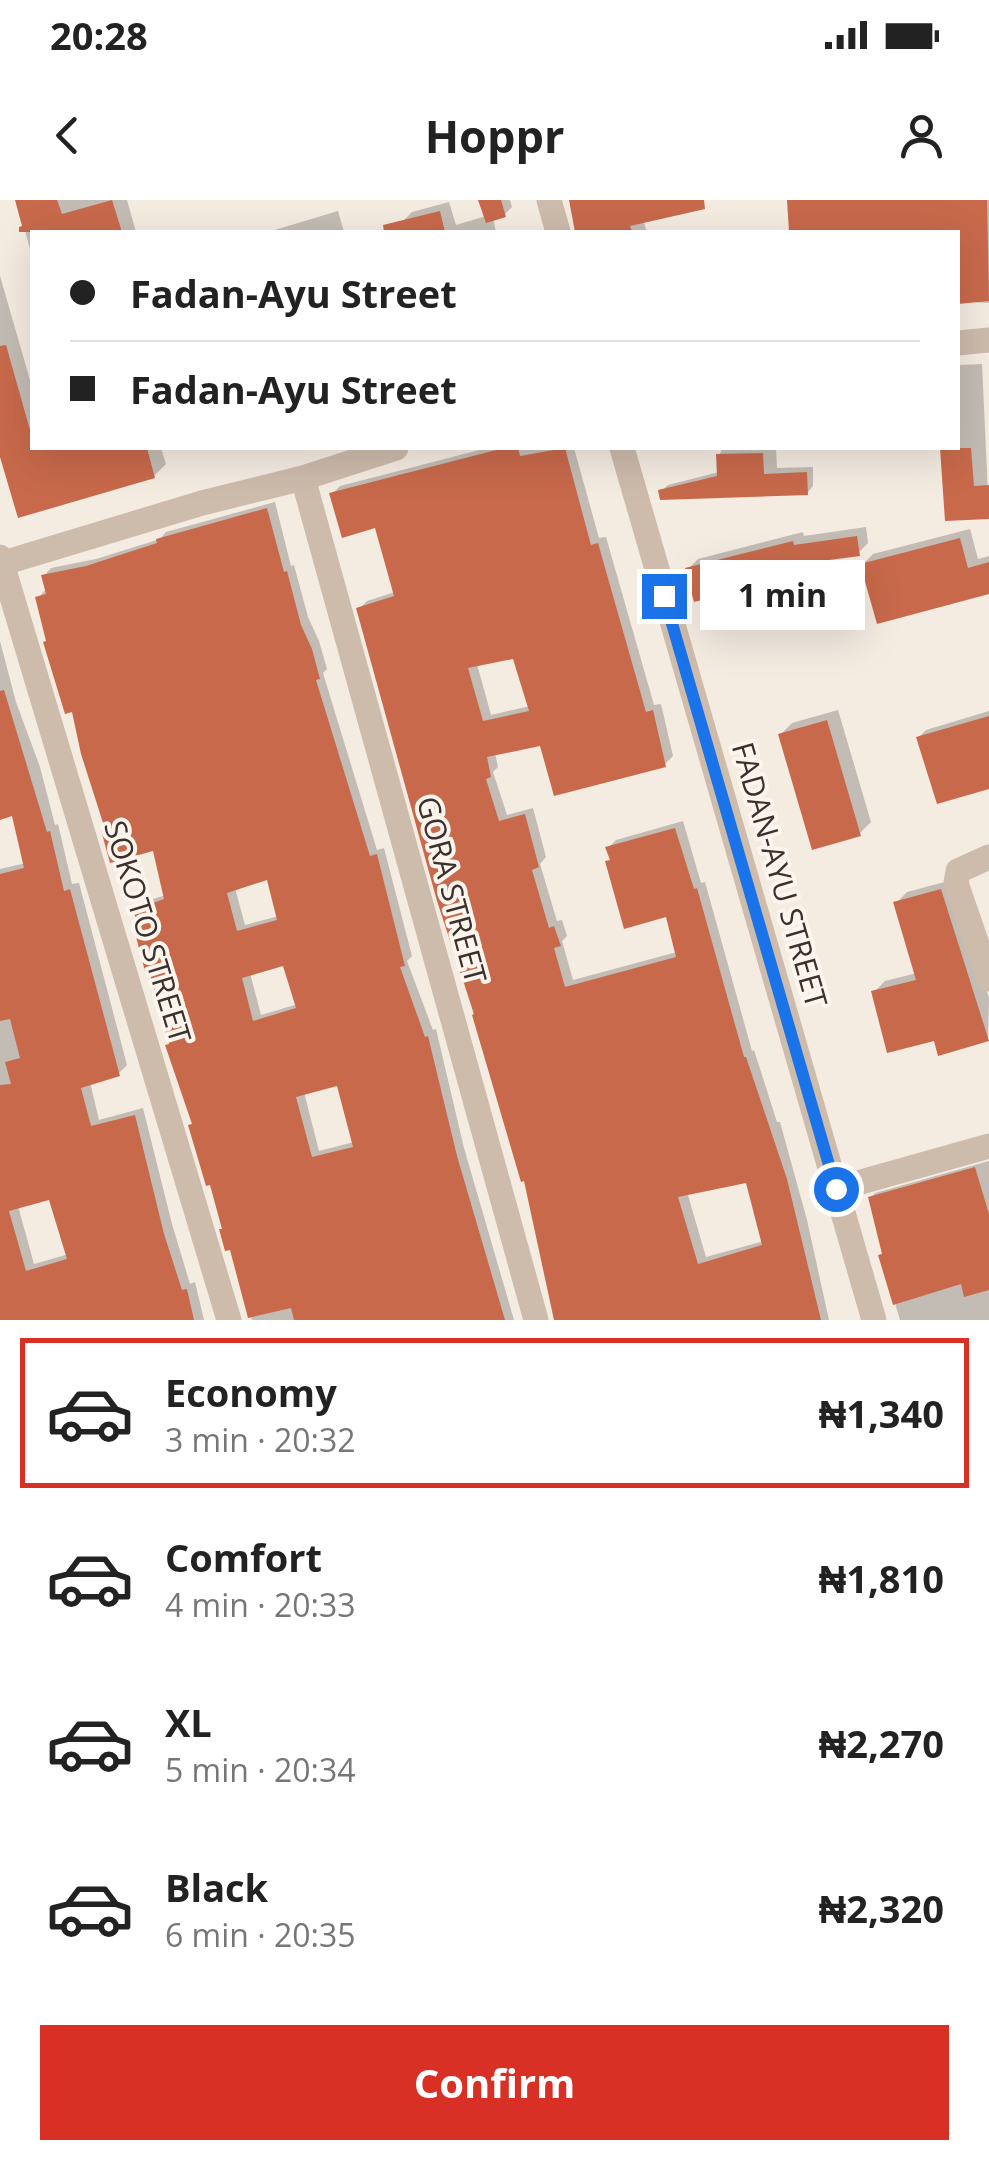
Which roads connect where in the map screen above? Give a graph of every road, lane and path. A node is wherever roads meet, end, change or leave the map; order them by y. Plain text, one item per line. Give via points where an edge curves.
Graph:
1 (548, 200) edge
2 (557, 230) edge
3 (989, 340) edge
4 (960, 344) edge
5 (390, 450) edge
6 (623, 450) edge
7 (304, 478) junction
8 (1, 561) edge
9 (989, 857) edge
10 (989, 980) edge
11 (989, 1146) edge
12 (836, 1189) junction
13 (229, 1320) edge
14 (536, 1320) edge
15 (874, 1320) edge

1 - 2 street
3 - 4 street
5 - 7 street
6 - 12 street, FADAN-AYU STREET
7 - 8 street
7 - 14 street, GORA STREET
8 - 13 street, SOKOTO STREET
9 - 10 street via 958,871 956,883
11 - 12 street
12 - 15 street, FADAN-AYU STREET

